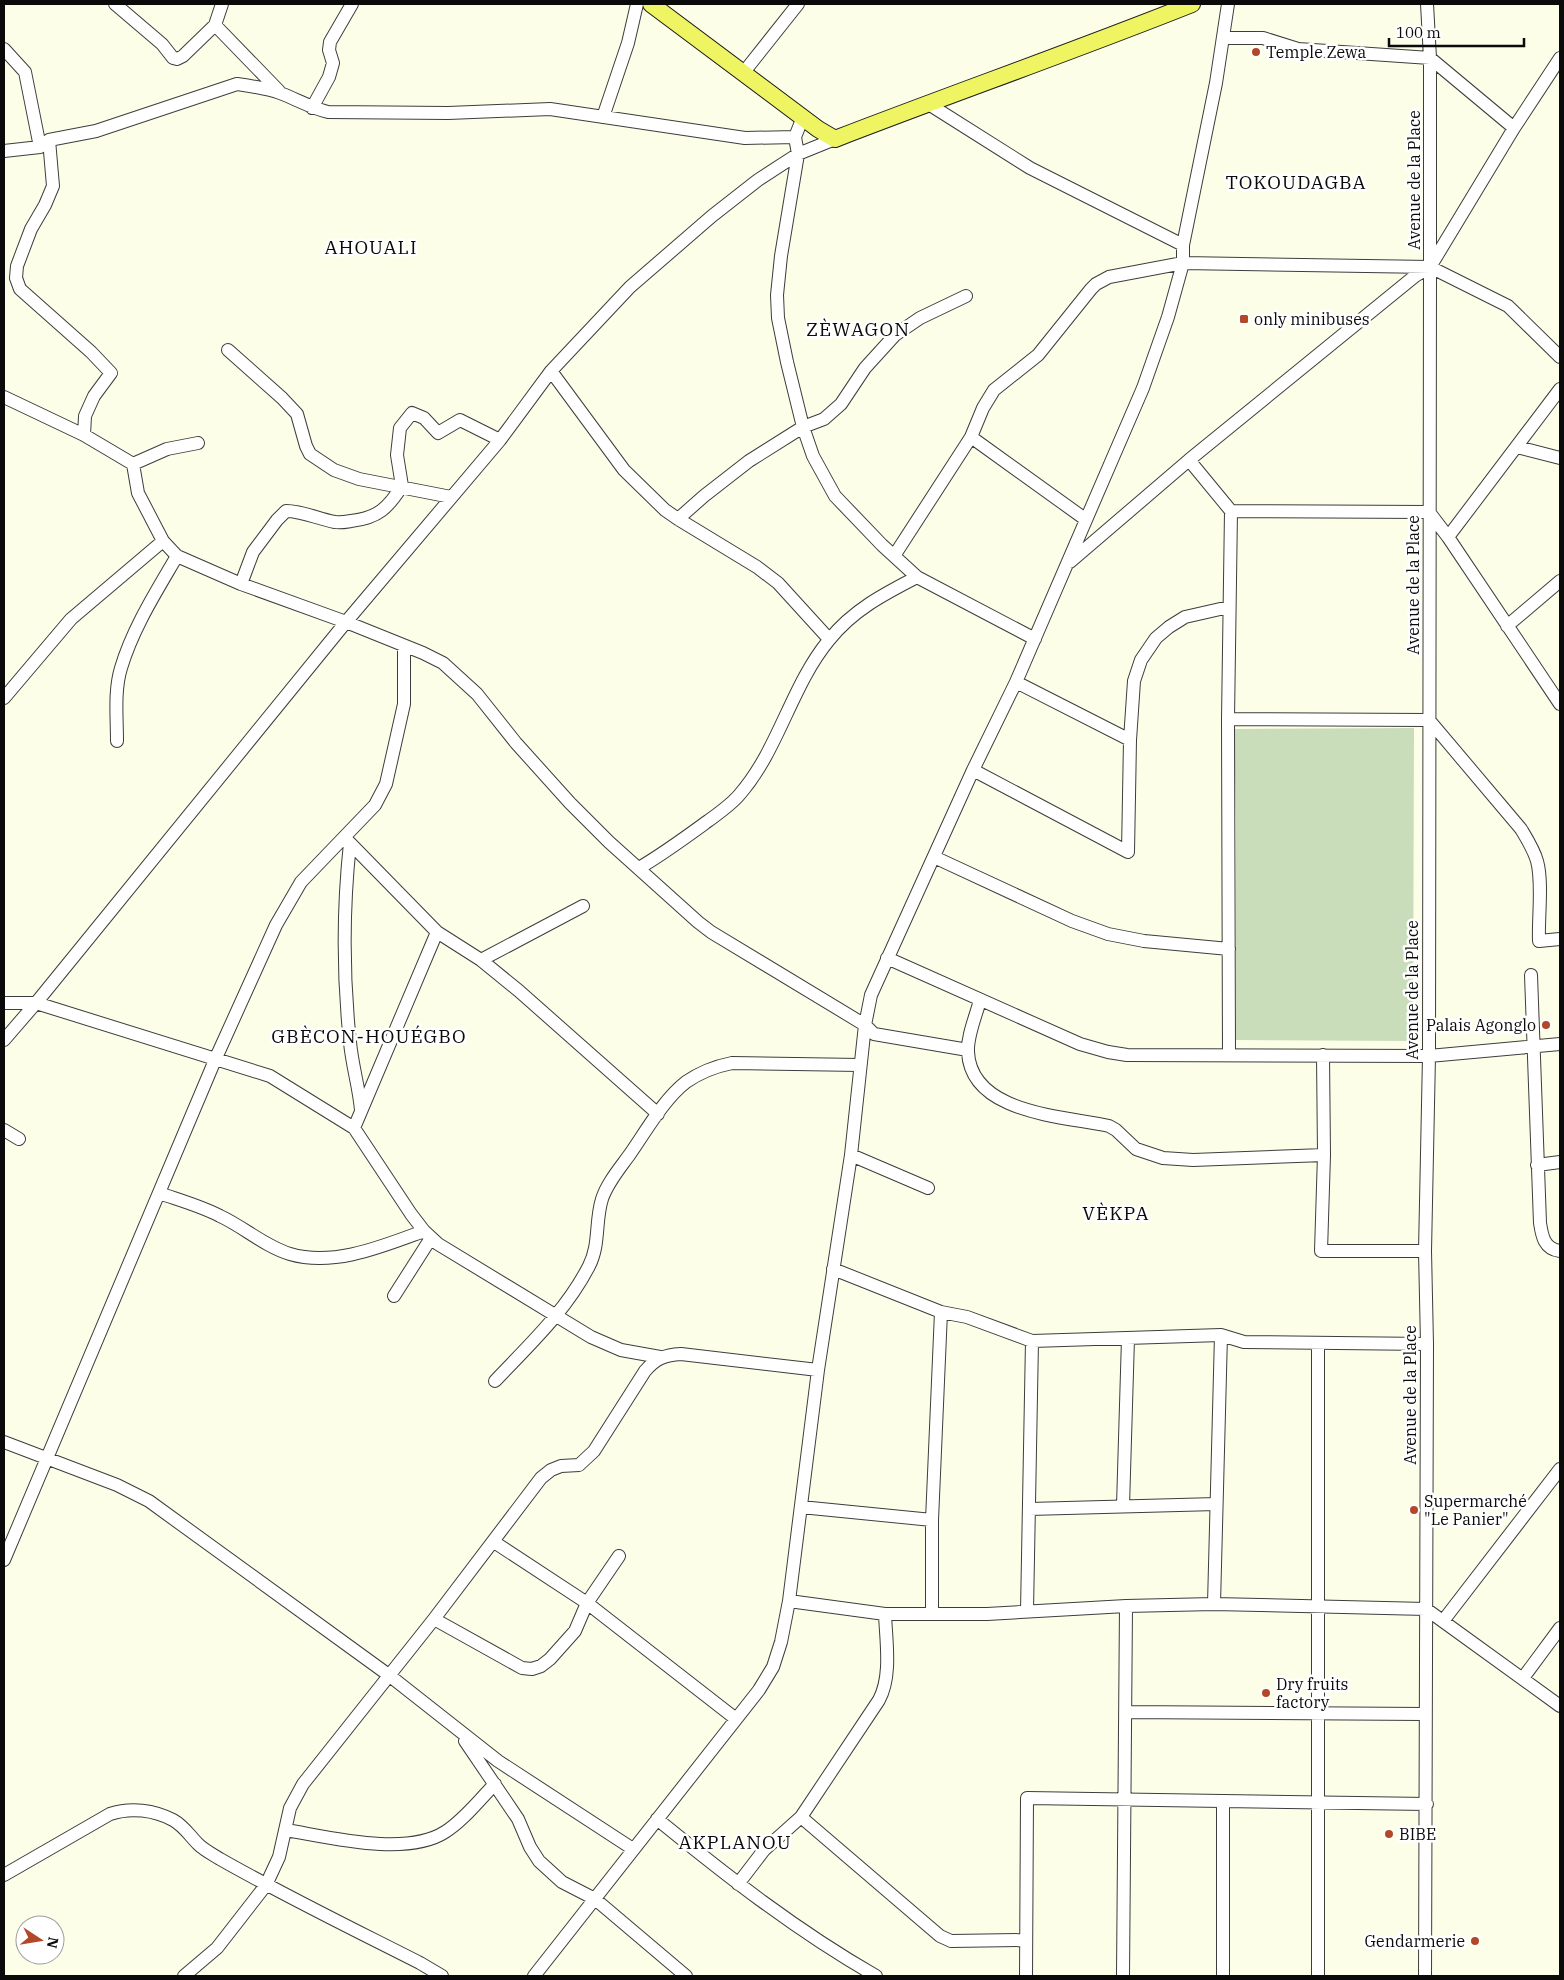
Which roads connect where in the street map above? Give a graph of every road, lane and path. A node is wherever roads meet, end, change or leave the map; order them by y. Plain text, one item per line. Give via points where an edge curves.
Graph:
1 (114, 4) edge
2 (222, 4) edge
3 (352, 4) edge
4 (637, 4) edge
5 (651, 4) edge
6 (798, 4) edge
7 (1192, 4) edge
8 (1228, 4) edge
9 (1427, 4) edge
10 (214, 25) junction
11 (1223, 38) junction
12 (4, 49) edge
13 (1430, 58) junction
14 (1560, 58) edge
15 (744, 72) junction
16 (280, 93) junction
17 (927, 103) junction
18 (312, 108) junction
19 (603, 117) junction
20 (803, 118) junction
21 (1514, 128) junction
22 (795, 137) junction
23 (835, 139) junction
24 (44, 144) junction
25 (4, 151) edge
26 (798, 154) junction
27 (1183, 245) junction
28 (1182, 263) junction
29 (1430, 267) junction
30 (966, 296) dead end
31 (228, 350) dead end
32 (1560, 357) edge
33 (551, 371) junction
34 (1560, 389) edge
35 (4, 397) edge
36 (803, 427) junction
37 (84, 435) junction
38 (971, 437) junction
39 (500, 440) junction
40 (198, 443) dead end
41 (1517, 447) junction
42 (1560, 458) edge
43 (1190, 460) junction
44 (133, 464) junction
45 (402, 486) junction
46 (451, 497) junction
47 (1231, 511) junction
48 (1430, 512) junction
49 (678, 519) junction
50 (1085, 519) junction
51 (1448, 537) junction
52 (163, 541) junction
53 (177, 556) junction
54 (894, 556) junction
55 (1068, 564) junction
56 (918, 577) junction
57 (1560, 581) edge
58 (241, 584) junction
59 (1229, 607) junction
60 (346, 622) junction
61 (1507, 626) junction
62 (1035, 638) junction
63 (829, 639) junction
64 (404, 646) junction
65 (1542, 677) junction
66 (1016, 682) junction
67 (1560, 687) edge
68 (4, 698) edge
69 (1560, 704) edge
70 (1228, 719) junction
71 (1429, 720) junction
72 (1130, 740) junction
73 (117, 741) dead end
74 (973, 770) junction
75 (347, 841) junction
76 (934, 857) junction
77 (639, 868) junction
78 (583, 906) dead end
79 (436, 932) junction
80 (1560, 939) edge
81 (1229, 949) junction
82 (887, 958) junction
83 (480, 960) junction
84 (1531, 975) dead end
85 (980, 1000) junction
86 (4, 1003) edge
87 (36, 1003) junction
88 (20, 1021) junction
89 (865, 1025) junction
90 (4, 1030) edge
91 (4, 1040) edge
92 (1560, 1044) edge
93 (1534, 1047) junction
94 (968, 1050) junction
95 (1229, 1055) junction
96 (1323, 1056) junction
97 (1428, 1056) junction
98 (215, 1060) junction
99 (860, 1065) junction
100 (362, 1110) junction
101 (658, 1114) junction
102 (354, 1128) junction
103 (4, 1130) edge
104 (19, 1139) dead end
105 (851, 1155) junction
106 (1324, 1155) junction
107 (1560, 1162) edge
108 (1537, 1165) junction
109 (928, 1188) dead end
110 (159, 1192) junction
111 (428, 1234) junction
112 (1425, 1251) junction
113 (1560, 1251) edge
114 (833, 1270) junction
115 (394, 1296) dead end
116 (941, 1312) junction
117 (556, 1317) junction
118 (1221, 1335) junction
119 (1128, 1338) junction
120 (1032, 1341) junction
121 (1318, 1344) junction
122 (1427, 1344) junction
123 (660, 1357) junction
124 (818, 1370) junction
125 (495, 1380) dead end
126 (4, 1442) edge
127 (47, 1458) junction
128 (1560, 1469) edge
129 (1216, 1504) junction
130 (1123, 1506) junction
131 (800, 1507) junction
132 (1029, 1509) junction
133 (932, 1520) junction
134 (494, 1542) junction
135 (619, 1556) dead end
136 (4, 1560) edge
137 (788, 1601) junction
138 (587, 1603) junction
139 (1214, 1604) junction
140 (1126, 1606) junction
141 (1318, 1607) junction
142 (1426, 1609) junction
143 (1027, 1611) junction
144 (885, 1614) junction
145 (932, 1614) junction
146 (434, 1619) junction
147 (1443, 1621) junction
148 (1560, 1628) edge
149 (390, 1676) junction
150 (1524, 1678) junction
151 (1560, 1706) edge
152 (1125, 1712) junction
153 (1318, 1714) junction
154 (1425, 1714) junction
155 (736, 1719) junction
156 (458, 1730) junction
157 (495, 1784) junction
158 (1125, 1800) junction
159 (1223, 1801) junction
160 (1319, 1804) junction
161 (1427, 1804) junction
162 (801, 1817) junction
163 (657, 1819) junction
164 (286, 1830) junction
165 (633, 1849) junction
166 (4, 1875) edge
167 (738, 1884) junction
168 (266, 1885) junction
169 (595, 1899) junction
170 (1026, 1940) junction
171 (184, 1976) edge
172 (442, 1976) edge
173 (534, 1976) edge
174 (686, 1976) edge
175 (876, 1976) edge
176 (1026, 1976) edge
177 (1123, 1976) edge
178 (1223, 1976) edge
179 (1318, 1976) edge
180 (1425, 1976) edge

1 - 10 street via 177,59
2 - 10 street
3 - 18 street via 330,42 333,63
4 - 19 street via 628,43
5 - 15 main road
6 - 15 street
7 - 17 main road via 1079,49
8 - 11 street
9 - 13 street, Avenue de la Place
10 - 16 street
11 - 13 street via 1263,38 1298,49
11 - 27 street
12 - 24 street via 25,72
13 - 21 street
13 - 29 street, Avenue de la Place
14 - 21 street
15 - 20 main road
16 - 18 street
16 - 24 street via 237,84 96,131
17 - 23 main road
17 - 27 street via 1030,168
18 - 19 street via 328,112 448,113 550,109
19 - 22 street via 745,138
20 - 22 street
20 - 23 main road
21 - 29 street
22 - 26 street
23 - 26 street
24 - 25 street
24 - 37 street via 53,186 31,229 17,266 16,278 20,289 111,373 94,396 85,416
26 - 33 street via 758,180 672,249 630,287
26 - 36 street via 777,295 778,318
27 - 28 street
28 - 29 street
28 - 38 street via 1110,277 1096,284 1038,355 994,390
28 - 50 street via 1168,317 1143,388
29 - 32 street via 1508,306
29 - 43 street
29 - 48 street, Avenue de la Place
30 - 36 street via 920,318 895,335 865,368 841,404 824,420
31 - 45 street via 297,414 310,454 334,470 359,479
33 - 39 street
33 - 49 street via 624,470
34 - 41 street
35 - 37 street
36 - 49 street via 749,462
36 - 54 street via 813,456 835,496
37 - 44 street
38 - 50 street
38 - 54 street
39 - 45 street via 460,420 438,433 424,418 412,413 400,428 397,455
39 - 46 street
40 - 44 street via 167,449
41 - 42 street
41 - 51 street
43 - 47 street
43 - 55 street
44 - 52 street via 138,493
45 - 46 street
45 - 58 street via 390,504 365,520 337,523 297,510 286,510 253,552
46 - 60 street
47 - 48 street
47 - 59 street
48 - 51 street
48 - 71 street, Avenue de la Place
49 - 63 street via 778,583
50 - 55 street
51 - 61 street
52 - 53 street
52 - 68 street via 71,619
53 - 58 street
53 - 73 street via 140,620 120,670
54 - 56 street
55 - 62 street
56 - 62 street
56 - 63 street via 875,598
57 - 61 street
58 - 60 street
59 - 70 street
59 - 72 street via 1185,617 1169,626 1146,651 1137,670
60 - 64 street
60 - 87 street
61 - 65 street
62 - 66 street
63 - 77 street via 813,663 761,765 740,796
64 - 75 street via 404,704 386,784 375,805
64 - 77 street via 442,663 477,694 570,803
65 - 67 street
65 - 69 street
66 - 72 street
66 - 74 street
70 - 71 street
70 - 81 street
71 - 80 street via 1521,829 1531,846 1540,879 1539,941
71 - 97 street, Avenue de la Place
72 - 74 street via 1128,852
74 - 76 street
75 - 79 street
75 - 98 street via 313,869 290,898
75 - 100 street via 347,1012 352,1063
76 - 81 street via 1108,934 1144,941
76 - 82 street
77 - 89 street via 711,932
78 - 83 street
79 - 83 street
79 - 100 street
81 - 95 street
82 - 85 street
82 - 89 street via 872,995
83 - 101 street via 573,1037
84 - 93 street
85 - 94 street
85 - 95 street via 1080,1044 1108,1052 1127,1055
86 - 87 street
87 - 88 street
87 - 98 street
88 - 90 street
88 - 91 street
89 - 94 street via 878,1035
89 - 99 street
92 - 93 street
93 - 97 street
93 - 108 street
94 - 106 street via 980,1084 1003,1102 1109,1126 1136,1148 1154,1156 1193,1160
95 - 96 street
96 - 97 street
96 - 106 street
97 - 112 street, Avenue de la Place
98 - 102 street via 270,1076
98 - 110 street
99 - 101 street via 742,1063 721,1066 687,1081
99 - 105 street
100 - 102 street
101 - 117 street via 608,1185 599,1212 593,1257
102 - 111 street
103 - 104 street
105 - 109 street
105 - 114 street
106 - 112 street via 1321,1251
107 - 108 street
108 - 113 street via 1543,1240
110 - 111 street via 221,1216 291,1254 311,1257 353,1254
110 - 127 street
111 - 115 street
111 - 117 street via 457,1256
112 - 122 street, Avenue de la Place
114 - 116 street
114 - 124 street
116 - 120 street via 967,1317
116 - 133 street
117 - 123 street via 606,1344
117 - 125 street
118 - 119 street
118 - 121 street via 1244,1342
118 - 129 street
119 - 120 street
119 - 130 street
120 - 132 street
121 - 122 street
121 - 141 street
122 - 142 street, Avenue de la Place
123 - 124 street via 682,1354
123 - 134 street via 645,1371 594,1451 579,1465 561,1466 541,1478
124 - 131 street
126 - 127 street
127 - 136 street
127 - 149 street via 149,1501
128 - 147 street
129 - 130 street
129 - 139 street
130 - 132 street
131 - 133 street
131 - 137 street
132 - 143 street
133 - 145 street
134 - 138 street
134 - 146 street
135 - 138 street
137 - 144 street
137 - 155 street via 782,1642 773,1667
138 - 146 street via 575,1631 550,1659 532,1669 509,1662
138 - 155 street
139 - 140 street
139 - 141 street
140 - 143 street
140 - 152 street
141 - 142 street
141 - 153 street
142 - 147 street
142 - 154 street, Avenue de la Place
143 - 145 street
144 - 145 street
144 - 162 street via 884,1692
146 - 149 street
147 - 150 street
148 - 150 street
149 - 156 street
149 - 164 street via 303,1784 290,1808
150 - 151 street
152 - 153 street
152 - 158 street
153 - 154 street
153 - 160 street
154 - 161 street, Avenue de la Place
155 - 163 street
156 - 157 street
156 - 165 street via 498,1761
157 - 164 street via 461,1819 430,1840 390,1844
157 - 169 street via 518,1819 538,1861 562,1882
158 - 159 street
158 - 170 street via 1027,1798
158 - 177 street
159 - 160 street
159 - 178 street
160 - 161 street
160 - 179 street
161 - 180 street, Avenue de la Place
162 - 167 street via 764,1850
162 - 170 street via 940,1936 951,1941
163 - 165 street
163 - 167 street
164 - 168 street via 279,1857
165 - 169 street
166 - 168 street via 110,1814 132,1810 174,1820 207,1851
167 - 175 street via 808,1935
168 - 171 street via 217,1948
168 - 172 street
169 - 173 street
169 - 174 street
170 - 176 street

